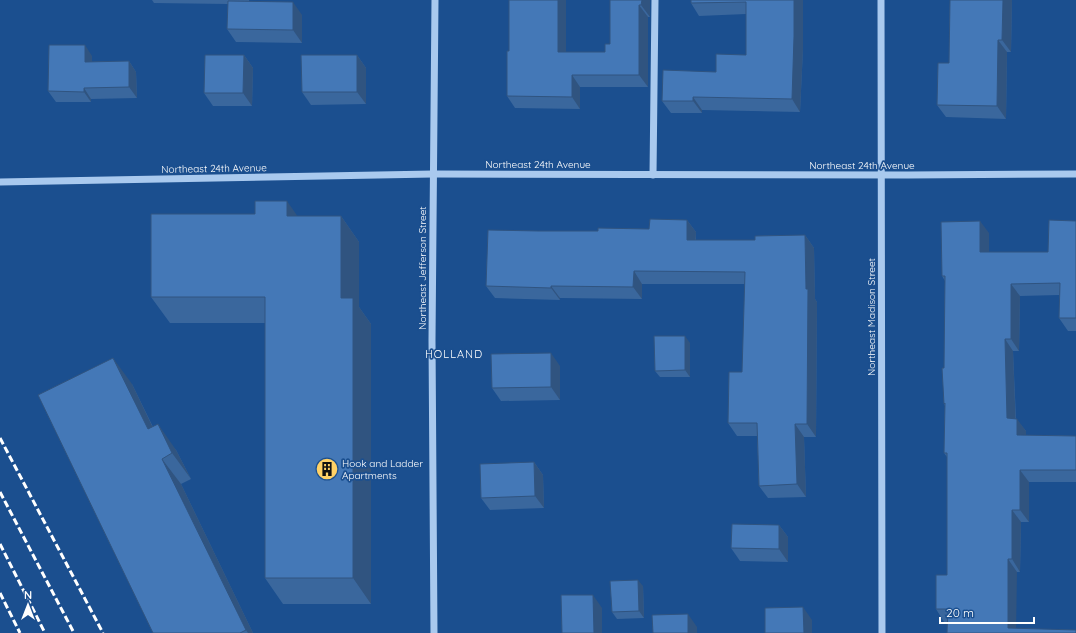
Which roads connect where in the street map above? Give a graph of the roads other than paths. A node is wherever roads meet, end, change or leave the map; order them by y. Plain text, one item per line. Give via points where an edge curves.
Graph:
1 (435, 0) edge
2 (655, 0) edge
3 (881, 0) edge
4 (433, 174) junction
5 (880, 174) junction
6 (1076, 174) edge
7 (653, 175) junction
8 (0, 182) edge
9 (434, 633) edge
10 (882, 633) edge

1 - 4 street, Northeast Jefferson Street
2 - 7 street
3 - 5 street, Northeast Madison Street
4 - 7 street, Northeast 24th Avenue
4 - 8 street, Northeast 24th Avenue
4 - 9 street, Northeast Jefferson Street
5 - 6 street, Northeast 24th Avenue
5 - 7 street, Northeast 24th Avenue
5 - 10 street, Northeast Madison Street

